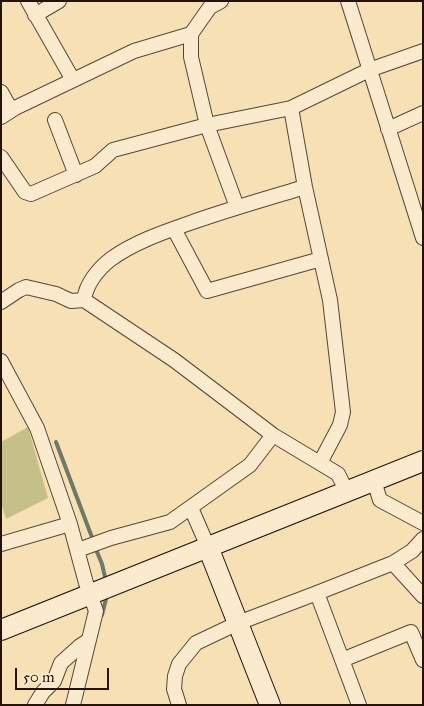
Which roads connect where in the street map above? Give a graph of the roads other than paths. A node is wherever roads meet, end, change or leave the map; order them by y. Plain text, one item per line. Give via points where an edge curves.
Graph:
1 (28, 1) edge
2 (60, 1) edge
3 (348, 1) edge
4 (213, 3) edge
5 (36, 15) junction
6 (190, 34) junction
7 (423, 51) edge
8 (370, 70) junction
9 (73, 80) junction
10 (1, 92) edge
11 (291, 108) junction
12 (6, 113) edge
13 (423, 113) edge
14 (55, 120) dead end
15 (207, 125) junction
16 (388, 129) junction
17 (1, 157) edge
18 (76, 175) junction
19 (305, 187) junction
20 (237, 206) junction
21 (174, 229) junction
22 (423, 238) edge
23 (321, 260) junction
24 (84, 300) junction
25 (1, 302) edge
26 (3, 370) edge
27 (273, 435) junction
28 (423, 461) edge
29 (320, 463) junction
30 (374, 482) junction
31 (347, 492) junction
32 (190, 508) junction
33 (423, 523) edge
34 (70, 524) junction
35 (423, 538) edge
36 (1, 544) edge
37 (208, 547) junction
38 (78, 550) junction
39 (393, 563) junction
40 (316, 593) junction
41 (91, 595) junction
42 (423, 596) edge
43 (238, 623) junction
44 (1, 630) edge
45 (89, 640) junction
46 (342, 660) junction
47 (423, 660) edge
48 (35, 705) edge
49 (73, 705) edge
50 (179, 705) edge
51 (270, 705) edge
52 (359, 705) edge

1 - 5 street
2 - 5 street
3 - 8 street
4 - 6 street
5 - 9 street
6 - 9 street via 134,51
6 - 15 street via 191,57
7 - 8 street
8 - 11 street
8 - 16 street
9 - 12 street
10 - 12 street
11 - 15 street
11 - 19 street
13 - 16 street
14 - 18 street
15 - 18 street via 112,150 95,166
15 - 20 street
16 - 22 street
17 - 18 street via 25,192 31,194
19 - 20 street
19 - 23 street
20 - 21 street
21 - 23 street via 207,291
21 - 24 street via 152,236 111,259 86,290
23 - 29 street via 330,300 343,412 340,425
24 - 25 street via 71,301 26,287
24 - 27 street via 174,360
26 - 34 street via 37,428
27 - 29 street
27 - 32 street via 250,465
28 - 30 street
29 - 31 street via 338,474
30 - 31 street
30 - 33 street via 380,500
31 - 37 street
32 - 37 street
32 - 38 street via 170,522
34 - 36 street
34 - 38 street
35 - 39 street
37 - 41 street
37 - 43 street
38 - 41 street
39 - 40 street
39 - 42 street
40 - 43 street
40 - 46 street
41 - 44 street
41 - 45 street via 96,611
43 - 50 street via 196,643 186,653 175,676 174,689
43 - 51 street
45 - 48 street via 61,663 54,681
45 - 49 street
46 - 47 street via 411,632
46 - 52 street

